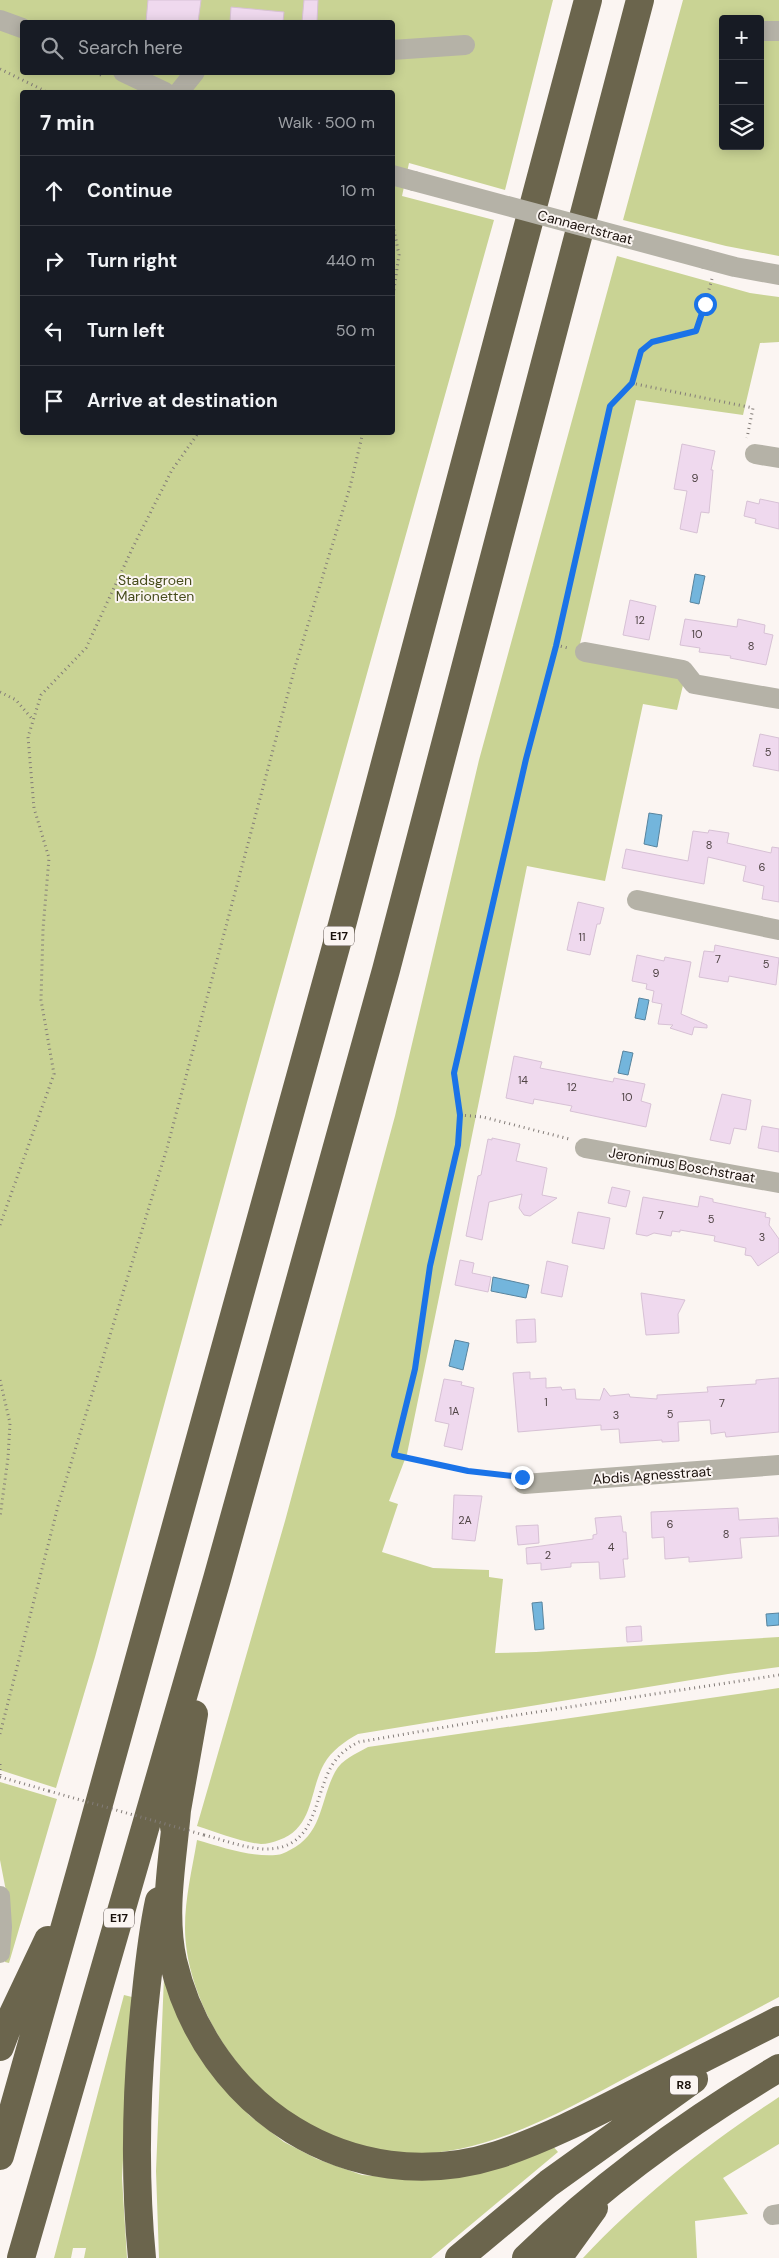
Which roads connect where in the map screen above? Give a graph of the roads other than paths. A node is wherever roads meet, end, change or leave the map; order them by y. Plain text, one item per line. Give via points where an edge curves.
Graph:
1 (588, 0) edge
2 (640, 5) edge
3 (0, 20) edge
4 (20, 27) edge
5 (779, 30) edge
6 (764, 31) edge
7 (465, 44) dead end
8 (395, 50) edge
9 (129, 75) edge
10 (192, 75) edge
11 (161, 90) edge
12 (180, 90) edge
13 (395, 176) edge
14 (779, 275) edge
15 (755, 454) road end
16 (779, 458) edge
17 (585, 652) dead end
18 (779, 699) edge
19 (637, 900) dead end
20 (779, 930) edge
21 (585, 1148) road end
22 (779, 1183) edge
23 (779, 1465) edge
24 (524, 1484) road end
25 (217, 1579) junction
26 (178, 1810) junction
27 (82, 1869) junction
28 (0, 1896) edge
29 (0, 1953) edge
30 (779, 2022) edge
31 (0, 2047) edge
32 (779, 2068) edge
33 (593, 2152) junction
34 (0, 2156) edge
35 (611, 2183) junction
36 (21, 2258) edge
37 (142, 2258) edge
38 (459, 2258) edge
39 (483, 2258) edge
40 (526, 2258) edge
41 (558, 2258) edge

1 - 27 highway, E17 via 342,924
2 - 25 highway, E17 via 386,970
3 - 4 street
5 - 6 street
7 - 8 street
9 - 11 street
10 - 12 street
13 - 14 street, Cannaertstraat, bridge via 734,267
15 - 16 street
17 - 18 street via 684,670 694,684
19 - 20 street
21 - 22 street, Jeronimus Boschstraat
23 - 24 street, Abdis Agnesstraat
25 - 26 highway
25 - 36 highway, E17
26 - 30 highway via 168,1916 173,1959 193,2018 224,2068 259,2105 299,2136 338,2153 376,2163 410,2167 495,2155 600,2111
26 - 37 highway via 151,1938 138,2072 137,2203
27 - 31 highway
27 - 34 highway, E17
28 - 29 street
30 - 33 highway, R8
32 - 35 highway via 704,2115
33 - 38 highway via 504,2219
33 - 39 highway, R8
35 - 40 highway
35 - 41 highway

